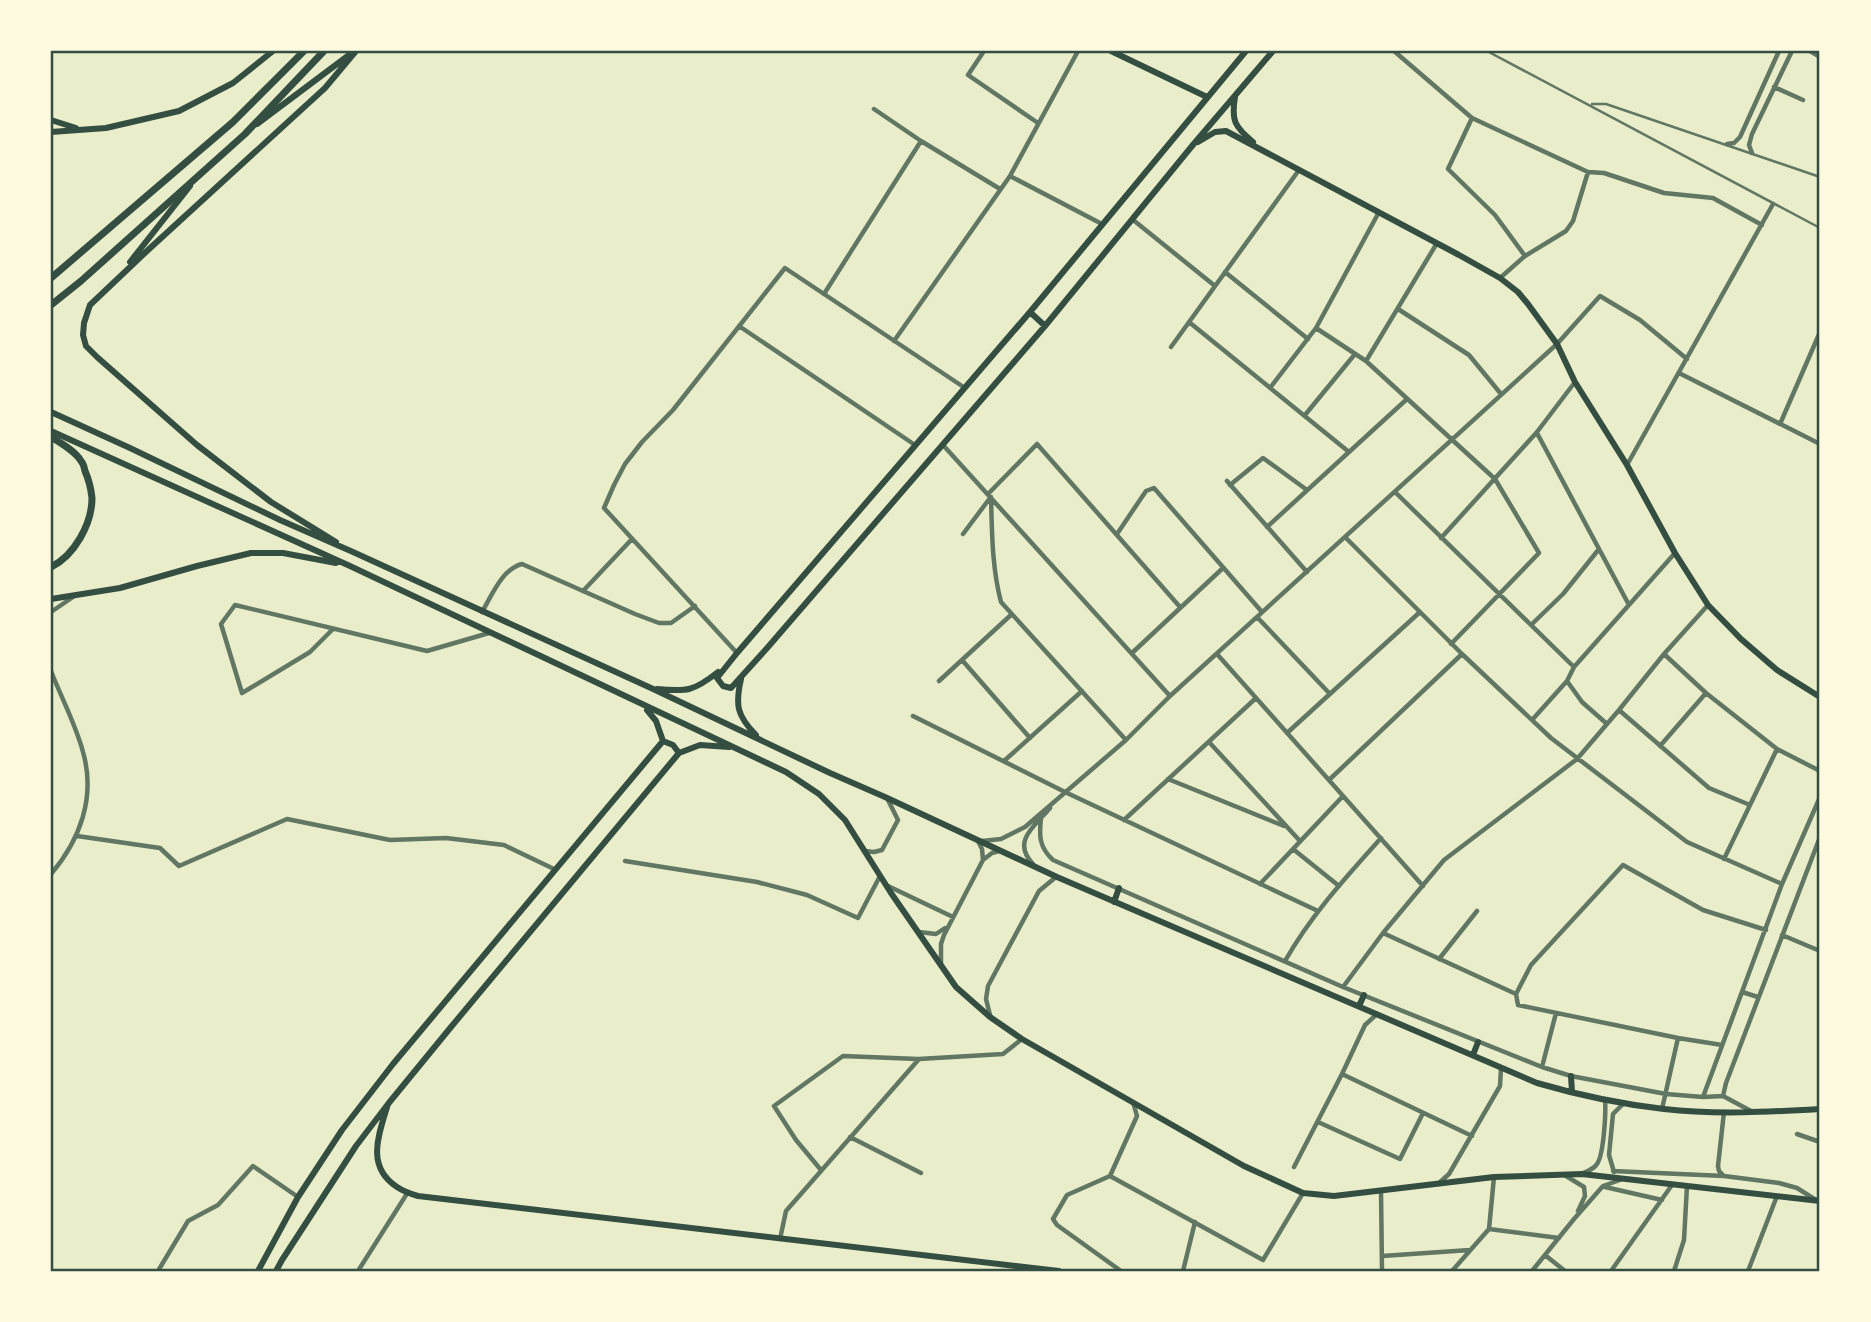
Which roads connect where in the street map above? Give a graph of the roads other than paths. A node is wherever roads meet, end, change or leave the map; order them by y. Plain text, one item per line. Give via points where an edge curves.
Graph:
1 (273, 51) edge
2 (304, 51) edge
3 (324, 51) edge
4 (356, 51) edge
5 (984, 51) edge
6 (1078, 51) edge
7 (1111, 51) edge
8 (1246, 51) edge
9 (1273, 51) edge
10 (1394, 51) edge
11 (1488, 51) edge
12 (1779, 51) edge
13 (1792, 51) edge
14 (1810, 51) edge
15 (1820, 57) edge
16 (1774, 87) junction
17 (1236, 95) junction
18 (1207, 97) junction
19 (1802, 100) dead end
20 (1589, 104) junction
21 (874, 109) dead end
22 (1472, 118) junction
23 (51, 120) edge
24 (1038, 123) junction
25 (81, 129) junction
26 (51, 132) edge
27 (245, 134) junction
28 (921, 141) junction
29 (1195, 144) junction
30 (1727, 144) junction
31 (1259, 148) junction
32 (1752, 153) junction
33 (1299, 170) junction
34 (1588, 172) junction
35 (198, 176) junction
36 (1010, 176) junction
37 (1820, 177) edge
38 (1000, 189) junction
39 (1773, 204) junction
40 (1379, 212) junction
41 (1132, 219) junction
42 (1102, 224) junction
43 (1762, 225) junction
44 (1820, 228) edge
45 (1437, 243) junction
46 (1525, 256) junction
47 (1225, 272) junction
48 (51, 278) edge
49 (1500, 278) junction
50 (113, 283) junction
51 (1215, 286) junction
52 (824, 294) junction
53 (51, 305) edge
54 (1397, 309) junction
55 (1030, 312) junction
56 (1189, 322) junction
57 (739, 326) junction
58 (1045, 326) junction
59 (1316, 328) junction
60 (1820, 332) edge
61 (1308, 339) junction
62 (894, 341) junction
63 (1557, 344) junction
64 (1171, 347) dead end
65 (1355, 354) junction
66 (1687, 359) junction
67 (1366, 361) junction
68 (1679, 373) junction
69 (1574, 382) junction
70 (965, 388) junction
71 (1270, 388) junction
72 (1502, 394) junction
73 (1407, 398) junction
74 (51, 412) edge
75 (1304, 416) junction
76 (1780, 424) junction
77 (1537, 432) junction
78 (51, 434) edge
79 (1451, 439) junction
80 (1820, 444) edge
81 (943, 445) junction
82 (916, 446) junction
83 (1349, 452) junction
84 (1627, 465) junction
85 (1495, 479) junction
86 (1307, 490) junction
87 (1395, 491) junction
88 (989, 496) junction
89 (1267, 527) junction
90 (963, 534) dead end
91 (1117, 534) junction
92 (1345, 537) junction
93 (632, 538) junction
94 (1441, 538) junction
95 (1599, 549) junction
96 (353, 552) junction
97 (1675, 553) junction
98 (350, 566) junction
99 (51, 567) edge
100 (1223, 568) junction
101 (1307, 572) junction
102 (583, 591) junction
103 (1499, 594) junction
104 (74, 596) junction
105 (51, 599) edge
106 (1629, 605) junction
107 (1708, 605) junction
108 (695, 606) junction
109 (1180, 607) junction
110 (51, 612) edge
111 (482, 612) junction
112 (1262, 612) junction
113 (1420, 612) junction
114 (1012, 614) junction
115 (1257, 617) junction
116 (1531, 625) junction
117 (333, 629) junction
118 (490, 632) junction
119 (1451, 644) junction
120 (737, 653) junction
121 (1132, 653) junction
122 (1217, 654) junction
123 (1462, 654) junction
124 (1664, 654) junction
125 (962, 660) junction
126 (728, 665) junction
127 (1574, 667) junction
128 (51, 671) edge
129 (742, 677) junction
130 (939, 681) dead end
131 (1566, 681) junction
132 (651, 688) junction
133 (1082, 691) junction
134 (1706, 693) junction
135 (1330, 694) junction
136 (1170, 696) junction
137 (1820, 697) edge
138 (1256, 698) junction
139 (643, 706) junction
140 (1619, 710) junction
141 (913, 716) dead end
142 (1532, 720) junction
143 (1607, 724) junction
144 (1287, 733) junction
145 (760, 738) junction
146 (1030, 738) junction
147 (1126, 740) junction
148 (663, 741) junction
149 (1209, 742) junction
150 (1660, 746) junction
151 (735, 748) junction
152 (1777, 749) junction
153 (680, 753) junction
154 (1577, 759) junction
155 (1003, 761) junction
156 (1820, 771) edge
157 (1168, 779) junction
158 (1329, 780) junction
159 (1065, 792) junction
160 (1343, 796) junction
161 (885, 797) junction
162 (1820, 797) edge
163 (1750, 805) junction
164 (1813, 813) junction
165 (1820, 816) edge
166 (1041, 818) junction
167 (1124, 820) junction
168 (1288, 828) junction
169 (77, 836) junction
170 (1820, 837) edge
171 (1381, 838) junction
172 (979, 841) junction
173 (1300, 841) junction
174 (1293, 849) junction
175 (1001, 850) junction
176 (866, 851) junction
177 (1724, 859) junction
178 (984, 860) junction
179 (625, 861) dead end
180 (1037, 868) junction
181 (554, 869) junction
182 (51, 874) edge
183 (880, 875) junction
184 (1057, 877) junction
185 (1260, 884) junction
186 (1782, 884) junction
187 (887, 886) junction
188 (1339, 886) junction
189 (1423, 886) junction
190 (1119, 888) junction
191 (1114, 902) junction
192 (1318, 911) junction
193 (1477, 911) dead end
194 (953, 917) junction
195 (949, 925) junction
196 (1766, 930) junction
197 (919, 932) junction
198 (1383, 933) junction
199 (1782, 935) junction
200 (1820, 951) edge
201 (1438, 959) junction
202 (1285, 961) junction
203 (941, 964) junction
204 (1343, 987) junction
205 (1742, 992) junction
206 (1516, 994) junction
207 (1364, 995) junction
208 (1758, 997) junction
209 (1359, 1006) junction
210 (1378, 1013) junction
211 (1556, 1013) junction
212 (990, 1017) junction
213 (1678, 1038) junction
214 (1022, 1039) junction
215 (1478, 1042) junction
216 (1722, 1045) junction
217 (1473, 1055) junction
218 (919, 1059) junction
219 (1501, 1068) junction
220 (1542, 1068) junction
221 (1342, 1074) junction
222 (1571, 1076) junction
223 (1572, 1093) junction
224 (1666, 1094) junction
225 (1723, 1096) junction
226 (1703, 1097) junction
227 (1605, 1099) junction
228 (1132, 1102) junction
229 (1624, 1102) junction
230 (388, 1104) junction
231 (1662, 1109) junction
232 (1820, 1109) edge
233 (1724, 1111) junction
234 (1752, 1111) junction
235 (1423, 1113) junction
236 (1318, 1122) junction
237 (1797, 1134) dead end
238 (1472, 1136) junction
239 (850, 1137) junction
240 (1820, 1142) edge
241 (1293, 1167) dead end
242 (821, 1170) junction
243 (1614, 1171) junction
244 (921, 1173) dead end
245 (1562, 1174) junction
246 (1582, 1174) junction
247 (1110, 1176) junction
248 (1724, 1176) junction
249 (1494, 1177) junction
250 (1619, 1179) junction
251 (1438, 1184) junction
252 (1673, 1184) junction
253 (1603, 1186) junction
254 (1687, 1186) junction
255 (1381, 1191) junction
256 (408, 1192) junction
257 (1303, 1193) junction
258 (1777, 1196) junction
259 (298, 1198) junction
260 (1662, 1200) junction
261 (1820, 1201) edge
262 (1574, 1219) junction
263 (1195, 1222) junction
264 (1489, 1229) junction
265 (1559, 1238) junction
266 (780, 1239) junction
267 (1470, 1250) junction
268 (1545, 1255) junction
269 (1382, 1256) junction
270 (1012, 1266) junction
271 (158, 1271) edge
272 (258, 1271) edge
273 (276, 1271) edge
274 (358, 1271) edge
275 (1002, 1271) edge
276 (1053, 1271) edge
277 (1059, 1271) edge
278 (1121, 1271) edge
279 (1183, 1271) edge
280 (1382, 1271) edge
281 (1452, 1271) edge
282 (1532, 1271) edge
283 (1565, 1271) edge
284 (1611, 1271) edge
285 (1674, 1271) edge
286 (1748, 1271) edge

1 - 25 main road via 233,83 180,111
2 - 48 highway via 233,122
3 - 27 highway
4 - 27 main road
4 - 50 main road via 325,88
5 - 24 street via 968,75
6 - 24 street
7 - 18 main road
8 - 18 main road
9 - 17 main road
10 - 22 street
11 - 20 street
12 - 30 street via 1740,137
13 - 16 street
14 - 15 street
16 - 19 street
16 - 32 street via 1752,134
17 - 29 main road
17 - 31 main road via 1234,122
18 - 42 main road
20 - 30 street via 1606,104
20 - 39 street
21 - 28 street
22 - 34 street
22 - 46 street via 1448,169 1495,215
23 - 25 main road
24 - 36 street
25 - 26 main road
27 - 35 highway
28 - 38 street
28 - 52 street
29 - 31 main road via 1226,131
29 - 41 main road
30 - 32 street
31 - 33 main road
32 - 37 street
33 - 40 main road
33 - 47 street
34 - 43 street via 1664,193 1713,198
34 - 46 street via 1573,221
35 - 50 main road
35 - 53 highway
36 - 38 street
36 - 42 street
38 - 62 street
39 - 43 street
39 - 44 street
40 - 45 main road
40 - 59 street
41 - 51 street
41 - 58 main road
42 - 55 main road
43 - 66 street
45 - 49 main road
45 - 54 street
46 - 49 street
47 - 51 street
47 - 61 street
49 - 63 main road via 1518,292
50 - 96 main road via 90,305 84,323 86,346 169,421 271,502
51 - 56 street
52 - 57 street via 785,268
52 - 62 street
54 - 67 street
54 - 72 street via 1469,355
55 - 58 main road
55 - 70 main road
56 - 64 street
56 - 71 street
57 - 82 street
57 - 93 street via 642,442 614,485 604,508
58 - 81 main road
59 - 61 street
59 - 65 street
60 - 76 street
61 - 71 street
62 - 70 street
63 - 66 street via 1600,296 1640,320
63 - 69 main road
63 - 72 street
65 - 67 street
65 - 75 street
66 - 68 street
67 - 73 street
68 - 76 street
68 - 84 street
69 - 77 street
69 - 84 main road
70 - 82 main road
71 - 75 street
72 - 79 street
73 - 79 street
73 - 83 street
74 - 96 main road
75 - 83 street
76 - 80 street
77 - 85 street
77 - 95 street
78 - 98 main road
78 - 99 highway via 81,461 92,500 87,525 75,547
79 - 85 street
79 - 87 street
81 - 88 street
81 - 129 main road
82 - 120 main road
83 - 86 street
84 - 97 main road
85 - 94 street
85 - 103 street via 1539,553
86 - 89 street
86 - 89 street via 1263,458 1228,483
87 - 92 street
87 - 94 street
88 - 90 street
88 - 91 street via 1037,444
88 - 114 street via 998,589 1001,602
88 - 121 street
89 - 101 street
91 - 100 street via 1146,491 1154,488
91 - 109 street
92 - 101 street
92 - 113 street
93 - 102 street
93 - 108 street
94 - 103 street
95 - 106 street
95 - 116 street
96 - 111 main road
97 - 106 street
97 - 107 main road
98 - 104 main road via 283,552 251,553
98 - 118 main road
100 - 109 street
100 - 112 street
101 - 112 street
102 - 108 street via 659,623 671,623
102 - 111 street via 522,564 505,574
103 - 116 street
103 - 119 street
104 - 105 main road
104 - 110 street
106 - 127 street
107 - 124 street
107 - 137 main road via 1777,670
108 - 120 street
109 - 121 street
111 - 132 main road
112 - 115 street
113 - 119 street
113 - 135 street
114 - 125 street
114 - 133 street
115 - 122 street
115 - 135 street
116 - 127 street
117 - 117 street via 235,605 221,624 242,693 310,652
117 - 118 street via 427,651
118 - 139 main road
119 - 123 street
120 - 126 main road
121 - 136 street
122 - 136 street
122 - 138 street
123 - 142 street
123 - 158 street
124 - 134 street
124 - 140 street
125 - 130 street
125 - 146 street
126 - 129 main road via 717,678 723,686 731,688
126 - 132 main road via 692,689
127 - 131 street
128 - 169 street via 83,753 88,781
129 - 145 main road via 737,703 740,714
131 - 142 street
131 - 143 street via 1581,702
132 - 145 main road
133 - 146 street
133 - 147 street
134 - 150 street
134 - 152 street
135 - 144 street
136 - 147 street
138 - 144 street
138 - 149 street
139 - 148 main road via 656,721
139 - 151 main road
140 - 143 street
140 - 150 street
141 - 155 street
142 - 154 street
143 - 154 street
144 - 158 street
145 - 161 main road
146 - 155 street
147 - 159 street
148 - 153 main road
148 - 181 main road
149 - 157 street
149 - 168 street
150 - 163 street via 1709,788
151 - 153 main road via 700,745
151 - 176 main road via 819,794 845,820
152 - 156 street
152 - 163 street
153 - 230 main road
154 - 177 street via 1687,842
154 - 189 street via 1444,860
155 - 159 street
157 - 167 street
157 - 168 street
158 - 160 street
159 - 166 street
159 - 167 street
159 - 172 street via 1013,834
160 - 171 street
160 - 173 street
161 - 172 main road
161 - 176 street via 898,820 882,850
162 - 164 street
163 - 177 street
164 - 165 street
164 - 186 street
166 - 180 street via 1024,839 1023,848
166 - 190 street via 1041,841 1053,860
167 - 185 street
168 - 173 street
169 - 181 street via 160,848 179,866 287,819 390,840 446,838 504,845
169 - 182 street
170 - 199 street
171 - 188 street
171 - 189 street
172 - 175 main road
172 - 178 street
173 - 174 street
174 - 185 street
174 - 188 street
175 - 178 street
175 - 180 main road
176 - 183 main road
177 - 186 street
178 - 194 street
179 - 183 street via 757,881 807,895 858,918
180 - 184 main road
181 - 259 main road via 393,1064
183 - 187 main road
184 - 191 main road
184 - 212 street via 1038,891 988,986
185 - 192 street
186 - 196 street
187 - 194 street
187 - 197 main road
188 - 192 street
189 - 198 street
190 - 191 main road
190 - 202 street
191 - 209 main road
192 - 202 street
193 - 201 street
194 - 195 street
195 - 197 street via 936,934
195 - 203 street via 941,944
196 - 205 street
196 - 206 street via 1703,909 1623,865 1531,965
197 - 203 main road
198 - 201 street
198 - 204 street
199 - 200 street
199 - 208 street
201 - 206 street
202 - 204 street
203 - 212 main road via 956,987
204 - 207 street
205 - 208 street
205 - 216 street
206 - 211 street via 1518,1005
207 - 209 main road
207 - 215 street
208 - 225 street
209 - 210 main road
210 - 217 main road
210 - 221 street via 1365,1025
211 - 213 street
211 - 220 street
212 - 214 main road
213 - 216 street
213 - 224 street
214 - 218 street via 1003,1054
214 - 228 main road
215 - 217 main road
215 - 220 street
216 - 226 street
217 - 219 main road
218 - 239 street
218 - 242 street via 843,1056 774,1106
219 - 223 main road
219 - 238 street via 1500,1086
220 - 222 street
221 - 235 street
221 - 236 street
222 - 223 main road
222 - 224 street
223 - 227 main road
224 - 226 street
224 - 231 street
225 - 226 street
225 - 234 street
227 - 229 main road
227 - 246 street via 1599,1163
228 - 247 street via 1137,1116
228 - 257 main road via 1244,1166
229 - 231 main road
229 - 243 street via 1613,1114 1609,1156
230 - 256 main road via 376,1157 383,1175
230 - 273 main road
231 - 233 main road
232 - 234 main road
233 - 234 main road
233 - 248 street via 1718,1166
235 - 236 street via 1400,1159
235 - 238 street
236 - 241 street
237 - 240 street
238 - 251 street
239 - 242 street
239 - 244 street
242 - 266 street via 786,1211
243 - 248 street
243 - 250 street
245 - 246 main road
245 - 249 main road
245 - 262 street via 1584,1187 1585,1196
246 - 250 main road
247 - 263 street
247 - 278 street via 1067,1195 1053,1219
248 - 261 street via 1779,1183
249 - 251 main road
249 - 264 street
250 - 252 main road
250 - 253 street
251 - 255 main road
252 - 254 main road
252 - 260 street
253 - 260 street
253 - 262 street
254 - 258 main road
254 - 285 street via 1684,1240
255 - 257 main road via 1334,1196
255 - 269 street
256 - 266 main road
256 - 274 street
257 - 263 street via 1263,1260
258 - 261 main road
258 - 286 street
259 - 271 street via 253,1166 218,1205 188,1221
259 - 272 main road
260 - 284 street
262 - 265 street
263 - 279 street
264 - 265 street
264 - 267 street
265 - 268 street
266 - 270 main road
267 - 269 street
267 - 281 street
268 - 282 street
268 - 283 street
269 - 280 street
270 - 275 main road
270 - 276 main road
276 - 277 main road

